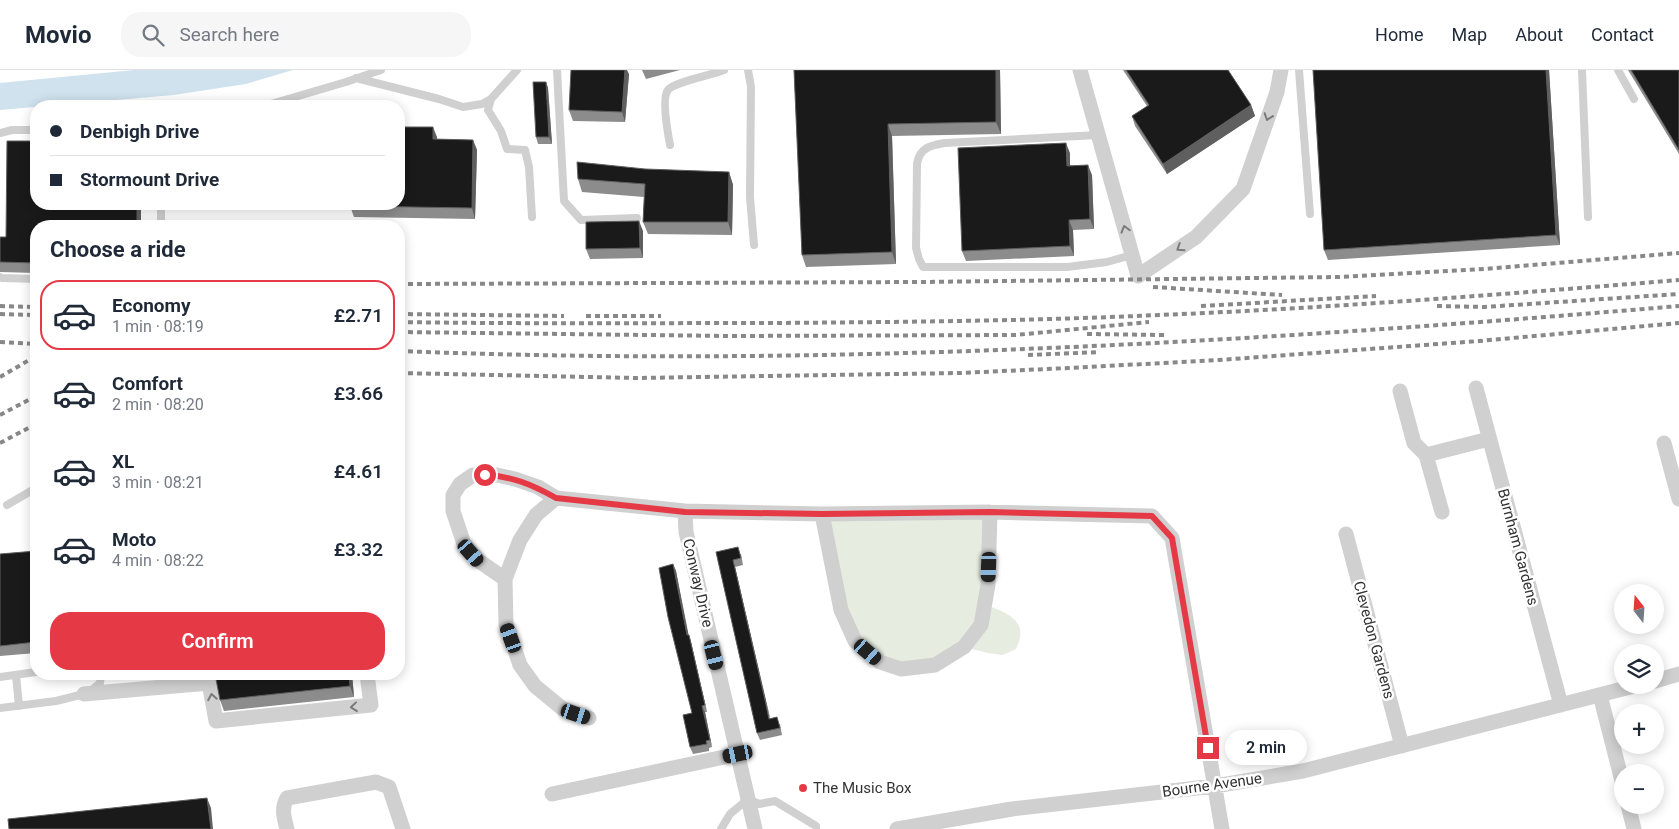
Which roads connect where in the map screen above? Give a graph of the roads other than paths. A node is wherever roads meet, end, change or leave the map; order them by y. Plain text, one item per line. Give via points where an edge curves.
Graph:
1 (381, 70) edge
2 (517, 70) edge
3 (557, 70) edge
4 (724, 70) edge
5 (748, 70) edge
6 (1080, 70) edge
7 (1281, 70) edge
8 (1299, 70) edge
9 (1582, 70) edge
10 (1618, 70) edge
11 (356, 78) junction
12 (1634, 98) dead end
13 (490, 99) junction
14 (286, 100) edge
15 (30, 130) edge
16 (0, 134) edge
17 (1098, 135) junction
18 (670, 145) dead end
19 (1310, 214) dead end
20 (532, 217) dead end
21 (1588, 217) dead end
22 (637, 218) dead end
23 (754, 245) dead end
24 (1132, 255) junction
25 (0, 277) edge
26 (30, 279) edge
27 (1476, 388) dead end
28 (1400, 391) dead end
29 (1489, 439) junction
30 (1664, 443) dead end
31 (1426, 455) junction
32 (30, 492) edge
33 (556, 498) junction
34 (1679, 499) edge
35 (7, 505) dead end
36 (685, 512) junction
37 (990, 512) junction
38 (1442, 512) dead end
39 (822, 514) junction
40 (1346, 534) dead end
41 (505, 578) junction
42 (30, 673) edge
43 (1679, 674) edge
44 (16, 675) junction
45 (0, 677) edge
46 (1664, 678) edge
47 (100, 680) edge
48 (368, 680) edge
49 (1614, 691) edge
50 (84, 694) junction
51 (1600, 695) junction
52 (1561, 705) junction
53 (19, 706) junction
54 (0, 708) edge
55 (588, 718) dead end
56 (1402, 746) junction
57 (738, 754) junction
58 (1618, 764) edge
59 (1215, 786) junction
60 (552, 794) dead end
61 (748, 799) junction
62 (1630, 814) edge
63 (287, 829) edge
64 (403, 829) edge
65 (721, 829) edge
66 (755, 829) edge
67 (816, 829) edge
68 (896, 829) edge
69 (1222, 829) edge
70 (1634, 829) edge

1 - 11 lane
2 - 13 lane
3 - 22 lane via 564,200 581,220
4 - 18 lane via 667,90
5 - 23 lane
6 - 17 street
7 -> 24 street via 1277,92 1242,189 1196,237 1138,276
8 - 19 lane
9 - 21 lane
10 - 12 lane
11 - 13 lane via 463,107 482,104
11 - 14 lane
13 - 20 lane via 488,110 507,149 525,150
15 - 16 lane
24 -> 17 street
17 - 24 lane via 945,143 922,151 917,164 916,248 919,260 923,267 1067,267
25 - 26 lane
27 - 29 street, Burnham Gardens
28 - 31 street via 1414,443
29 - 31 street
29 - 52 street, Burnham Gardens
30 - 34 street
31 - 38 street
32 - 35 lane
33 - 36 street
33 - 41 street via 536,516 520,540
33 - 41 street via 538,487 497,475 473,475 460,484 453,495 452,511 464,544 479,562
36 - 39 street
36 - 57 street, Conway Drive via 686,532
37 - 39 street
37 - 39 street via 988,585 981,625 964,646 935,665 901,669 880,662 855,641 841,610
37 - 59 street via 1152,516 1172,538
40 - 56 street, Clevedon Gardens
41 - 55 street via 506,624 520,665 535,686 562,709
42 - 44 lane
43 - 46 street
44 - 45 lane
44 - 53 lane
47 - 50 lane
48 -> 50 street via 371,705 216,721 209,684
49 - 51 street, Bourne Avenue
50 - 53 lane
51 - 52 street, Bourne Avenue
51 - 58 street
52 - 56 street, Bourne Avenue
53 - 54 lane
56 - 59 street, Bourne Avenue via 1303,771
57 - 60 street
57 - 61 street, Conway Drive
59 - 68 street, Bourne Avenue via 1012,809
59 - 69 street
61 - 65 lane via 730,814
61 - 66 street, Conway Drive
61 - 67 lane via 759,804 774,801
62 - 70 street
63 - 64 street via 283,804 287,798 376,782 389,787

